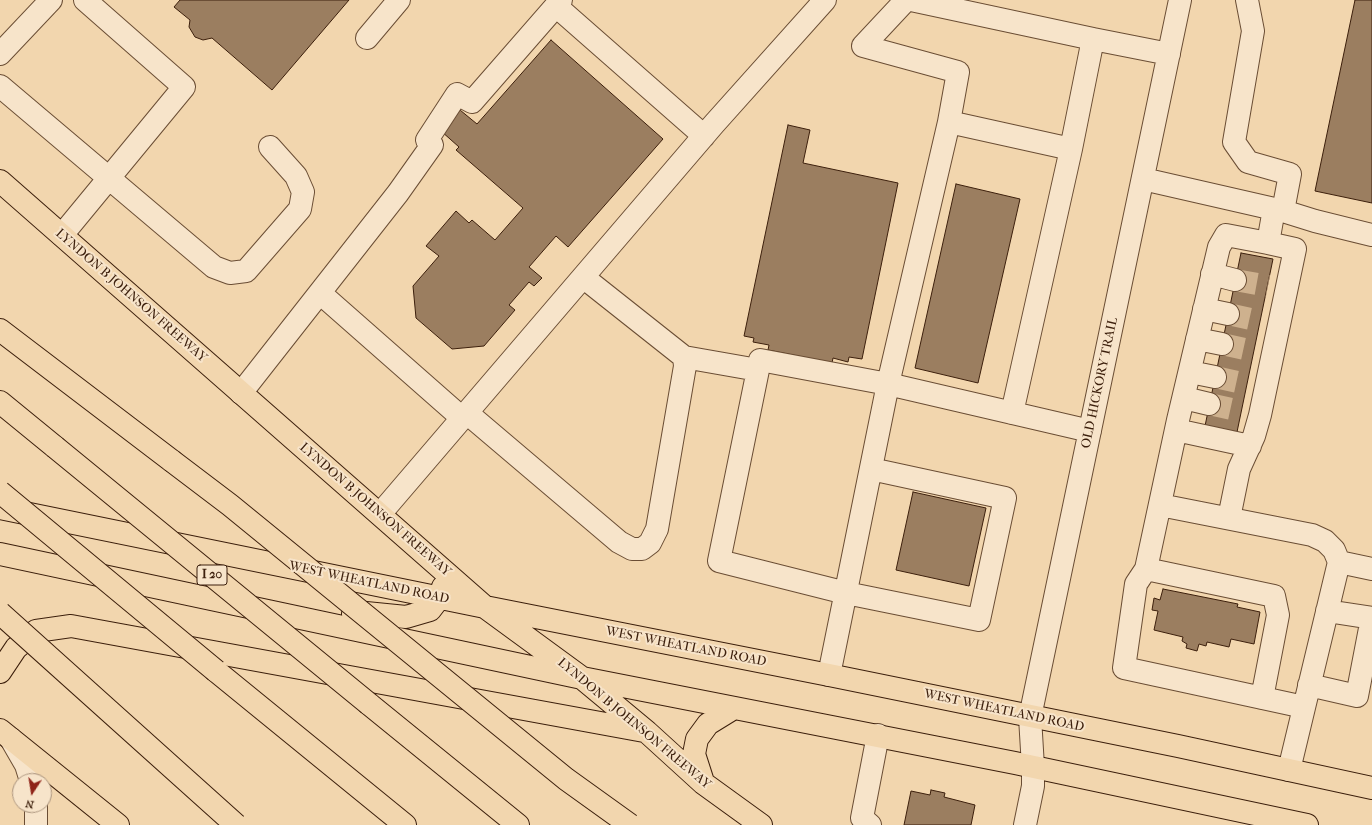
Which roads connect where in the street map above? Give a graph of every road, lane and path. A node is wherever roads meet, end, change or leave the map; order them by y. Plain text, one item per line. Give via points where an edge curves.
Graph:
1 (51, 0) edge
2 (85, 0) edge
3 (399, 0) edge
4 (825, 0) edge
5 (906, 0) edge
6 (911, 0) edge
7 (1180, 0) edge
8 (1247, 0) edge
9 (558, 3) edge
10 (367, 38) dead end
11 (1093, 39) junction
12 (0, 54) edge
13 (1169, 54) junction
14 (0, 86) edge
15 (949, 122) junction
16 (704, 136) junction
17 (270, 147) dead end
18 (1072, 149) junction
19 (109, 179) junction
20 (1143, 179) junction
21 (0, 181) edge
22 (1279, 210) junction
23 (1372, 235) edge
24 (62, 236) junction
25 (1268, 243) junction
26 (1212, 274) junction
27 (583, 277) junction
28 (1235, 280) tunnel mouth
29 (320, 293) junction
30 (1204, 309) junction
31 (1228, 314) tunnel mouth
32 (0, 330) edge
33 (1198, 339) junction
34 (1222, 344) tunnel mouth
35 (684, 357) junction
36 (758, 370) junction
37 (1190, 372) junction
38 (1215, 377) tunnel mouth
39 (888, 384) junction
40 (241, 393) junction
41 (1184, 398) junction
42 (0, 402) edge
43 (1209, 404) tunnel mouth
44 (1012, 413) junction
45 (464, 416) junction
46 (1176, 430) junction
47 (1090, 431) junction
48 (1250, 446) junction
49 (871, 469) junction
50 (0, 492) edge
51 (1160, 505) junction
52 (0, 508) edge
53 (380, 514) junction
54 (1228, 518) junction
55 (0, 554) edge
56 (1338, 562) junction
57 (1372, 569) edge
58 (1146, 570) junction
59 (447, 573) junction
60 (846, 593) junction
61 (440, 597) junction
62 (485, 607) junction
63 (1327, 610) junction
64 (0, 613) edge
65 (1372, 618) edge
66 (332, 624) junction
67 (0, 672) edge
68 (829, 675) junction
69 (582, 678) junction
70 (1309, 685) junction
71 (1365, 697) edge
72 (1262, 698) junction
73 (1304, 707) junction
74 (734, 708) junction
75 (1030, 717) junction
76 (647, 732) junction
77 (5, 734) edge
78 (878, 735) junction
79 (1033, 767) junction
80 (1289, 770) junction
81 (28, 773) edge
82 (703, 783) junction
83 (1372, 788) edge
84 (36, 813) edge
85 (36, 825) edge
86 (118, 825) edge
87 (236, 825) edge
88 (405, 825) edge
89 (518, 825) edge
90 (630, 825) edge
91 (761, 825) edge
92 (870, 825) edge
93 (1025, 825) edge
94 (1307, 825) edge

1 - 12 street
2 - 19 street via 184,86
3 - 10 street
4 - 16 street
5 - 15 street via 863,46 958,72
6 - 11 street
7 - 13 street, OLD HICKORY TRAIL
8 - 22 street via 1253,31 1234,142 1248,162 1290,174
9 - 16 street
9 - 29 street via 472,102 457,94 427,140 432,145
11 - 13 street
11 - 18 street
13 - 20 street, OLD HICKORY TRAIL
14 - 19 street
15 - 18 street
15 - 39 street
16 - 27 street
17 - 19 street via 296,176 303,192 300,209 246,270 230,273 214,267
18 - 44 street
19 - 24 street
20 - 22 street
20 - 47 street, OLD HICKORY TRAIL
21 - 24 main road, LYNDON B JOHNSON FREEWAY
22 - 23 street
22 - 25 street
24 - 40 main road, LYNDON B JOHNSON FREEWAY
25 - 26 street via 1226,235 1219,247
25 - 48 street via 1295,249 1277,288 1251,413
26 - 28 street
26 - 30 street
27 - 35 street
27 - 45 street
29 - 40 street
29 - 45 street
30 - 31 street
30 - 33 street
32 - 90 main road, bridge via 236,510 566,779
33 - 34 street
33 - 37 street
35 - 36 street
35 - 45 street via 685,366 657,529 650,543 642,549 632,549 619,542
36 - 39 street via 760,360
36 - 60 street via 719,561
37 - 38 street
37 - 41 street
39 - 44 street
39 - 49 street
40 - 53 main road, LYNDON B JOHNSON FREEWAY
41 - 43 street
41 - 46 street
42 - 89 main road, I 20, bridge
44 - 47 street
45 - 53 street
46 - 48 street
46 - 51 street
47 - 75 street, OLD HICKORY TRAIL
48 - 54 street via 1239,469
49 - 60 street
49 - 60 street via 1006,498 980,620
50 - 88 main road, bridge
51 - 54 street
51 - 58 street
52 - 61 main road, WEST WHEATLAND ROAD
53 - 59 main road, LYNDON B JOHNSON FREEWAY
54 - 56 street via 1312,535 1325,541 1334,550
55 - 66 main road
56 - 57 street
56 - 63 street
58 - 72 street via 1274,596 1278,615
58 - 72 street via 1136,584 1124,668
59 - 61 main road
59 - 62 main road, LYNDON B JOHNSON FREEWAY
60 - 68 street
61 - 62 main road, WEST WHEATLAND ROAD
61 - 66 main road via 430,610 406,617 356,612
62 - 68 main road, WEST WHEATLAND ROAD
62 - 69 main road, LYNDON B JOHNSON FREEWAY
63 - 65 street
63 - 70 street
64 - 87 main road, bridge
65 - 71 street
66 - 69 main road
67 - 76 main road via 16,648 36,631 71,626
68 - 75 main road, WEST WHEATLAND ROAD
69 - 74 main road
69 - 76 main road, LYNDON B JOHNSON FREEWAY
70 - 71 street
70 - 73 street
72 - 73 street
73 - 80 street
74 - 78 main road
74 - 82 main road via 708,724 697,739 694,754
75 - 79 street, OLD HICKORY TRAIL
75 - 80 main road, WEST WHEATLAND ROAD
76 - 82 main road, LYNDON B JOHNSON FREEWAY
77 - 81 street
77 - 86 main road
78 - 79 main road
78 - 92 street via 862,818
79 - 93 street, OLD HICKORY TRAIL via 1033,786
79 - 94 main road
80 - 83 main road, WEST WHEATLAND ROAD
82 - 91 main road, LYNDON B JOHNSON FREEWAY
84 - 85 street

